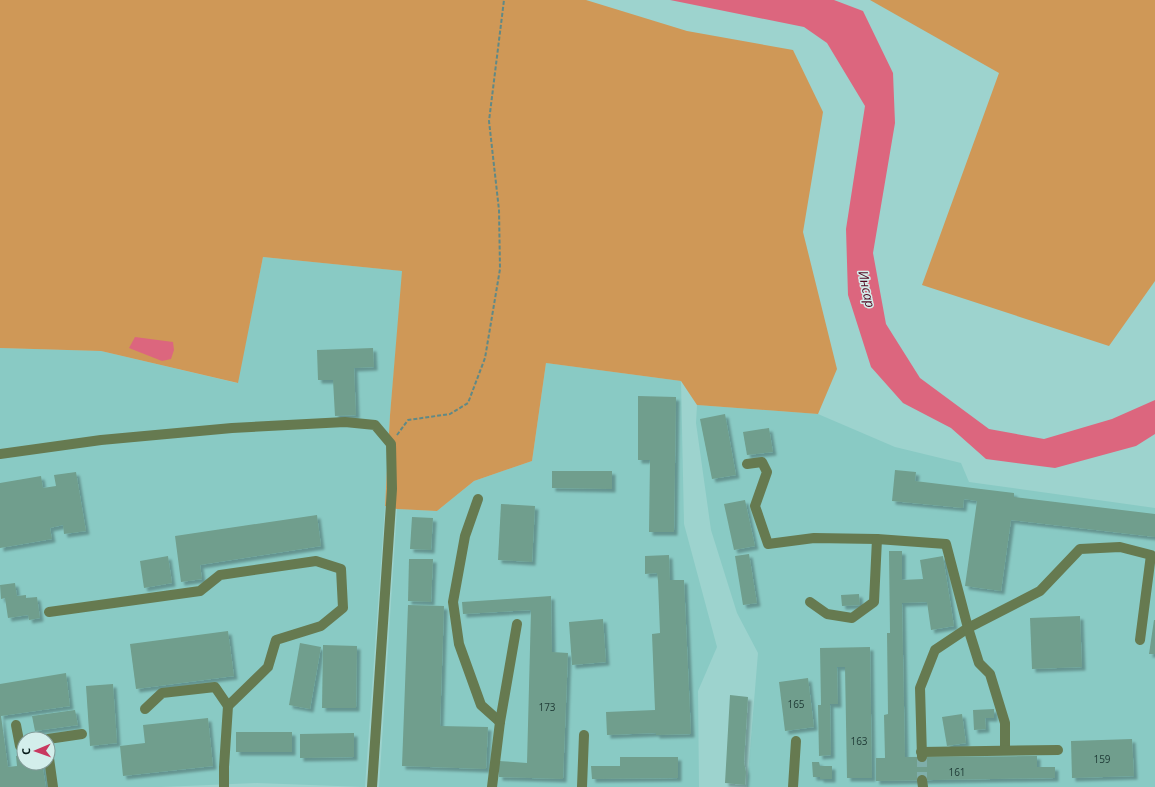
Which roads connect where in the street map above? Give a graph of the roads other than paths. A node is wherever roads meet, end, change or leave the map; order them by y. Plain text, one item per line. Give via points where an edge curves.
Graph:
1 (0, 454) edge
2 (747, 464) dead end
3 (478, 499) dead end
4 (877, 539) junction
5 (810, 602) dead end
6 (49, 612) dead end
7 (517, 624) dead end
8 (968, 628) junction
9 (1140, 640) dead end
10 (228, 706) junction
11 (145, 709) dead end
12 (500, 722) junction
13 (16, 725) dead end
14 (17, 731) edge
15 (82, 734) dead end
16 (584, 735) dead end
17 (56, 738) edge
18 (796, 741) dead end
19 (1005, 750) junction
20 (1058, 750) dead end
21 (51, 771) edge
22 (53, 787) edge
23 (224, 787) edge
24 (372, 787) edge
25 (492, 787) edge
26 (582, 787) edge
27 (793, 787) edge

1 - 24 lane via 101,440 232,428 345,422 375,425 391,444 392,489
2 - 4 lane via 762,462 767,472 756,506 768,544 814,538
3 - 12 lane via 465,536 452,602 459,644 481,705
4 - 5 lane via 874,602 852,618 827,614
4 - 8 lane via 946,544
6 - 10 lane via 200,591 220,575 316,561 342,569 343,608 321,626 276,640 268,667
7 - 12 lane
8 - 9 lane via 1040,591 1080,549 1120,547 1151,555
8 - 19 lane via 979,663 990,674 1005,723
8 - 19 lane via 935,650 920,688 922,754
10 - 11 lane via 215,687 162,693
10 - 23 lane
12 - 25 lane
13 - 14 lane
15 - 17 lane
16 - 26 lane
18 - 27 lane
19 - 20 lane
21 - 22 lane

